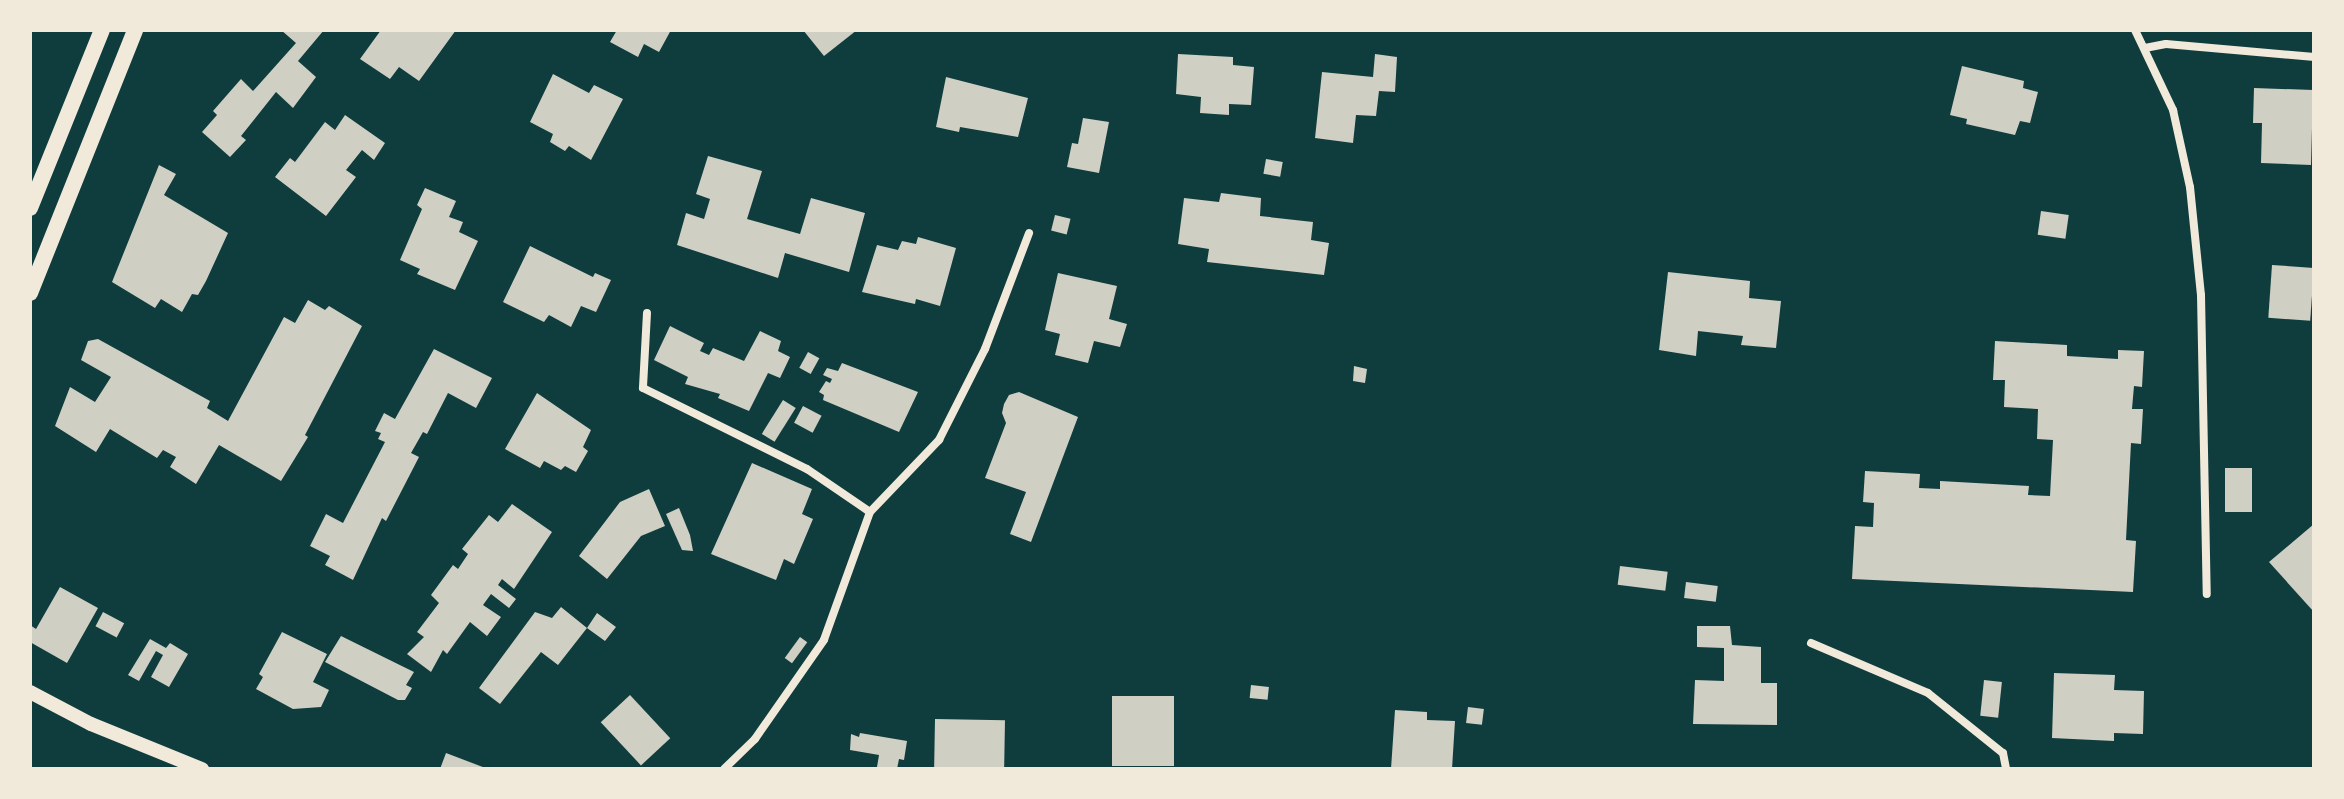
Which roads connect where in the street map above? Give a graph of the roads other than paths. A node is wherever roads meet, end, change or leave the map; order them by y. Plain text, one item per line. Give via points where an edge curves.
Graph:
1 (102, 30) edge
2 (135, 30) edge
3 (2135, 30) edge
4 (2145, 48) junction
5 (2314, 57) edge
6 (30, 208) edge
7 (1029, 233) dead end
8 (30, 293) edge
9 (647, 313) dead end
10 (870, 512) junction
11 (2207, 594) dead end
12 (1811, 643) dead end
13 (30, 692) edge
14 (202, 769) edge
15 (724, 769) edge
16 (2006, 769) edge

1 - 6 main road
2 - 8 main road
3 - 4 street
4 - 5 street via 2174,45
4 - 11 street via 2173,110 2190,187 2201,295
7 - 10 street via 985,349 939,440
9 - 10 street via 643,388 807,469
10 - 15 street via 824,640 755,739
12 - 16 street via 1928,693 2003,753
13 - 14 street via 91,724

